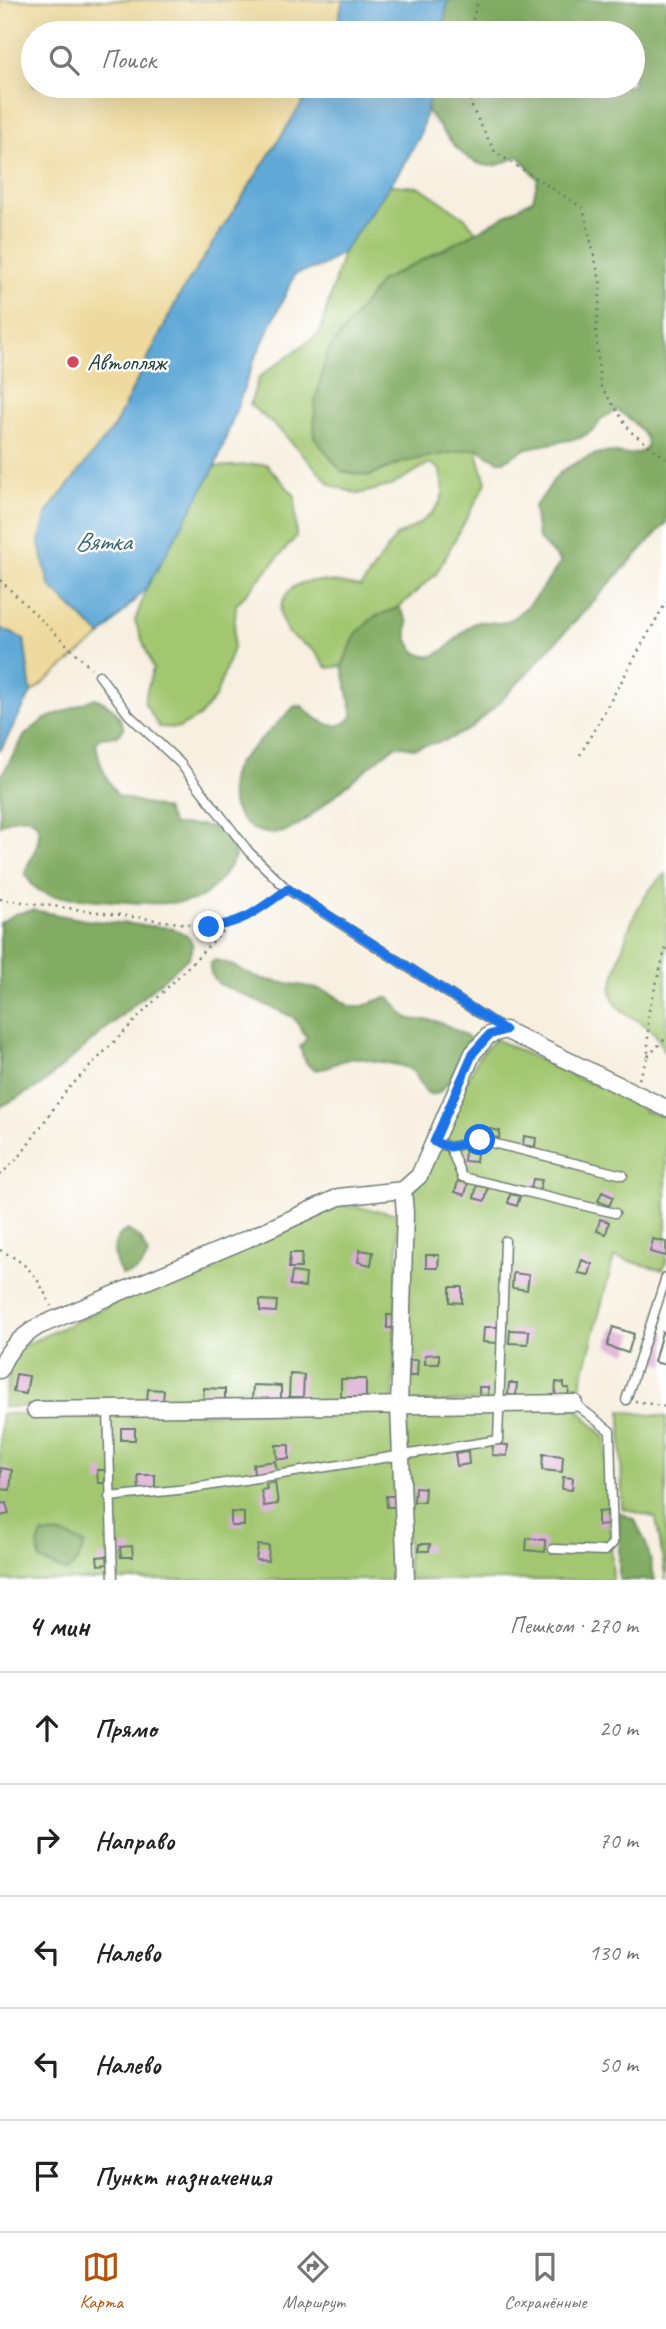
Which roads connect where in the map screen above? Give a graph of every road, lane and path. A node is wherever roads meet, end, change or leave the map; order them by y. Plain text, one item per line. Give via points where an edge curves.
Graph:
1 (478, 0) edge
2 (472, 21) edge
3 (470, 98) edge
4 (666, 458) edge
5 (0, 580) edge
6 (666, 601) edge
7 (99, 675) joint
8 (580, 755) dead end
9 (288, 889) junction
10 (0, 899) edge
11 (230, 925) junction
12 (666, 947) edge
13 (505, 1030) junction
14 (666, 1038) edge
15 (648, 1056) junction
16 (635, 1093) junction
17 (666, 1108) edge
18 (434, 1142) junction
19 (450, 1147) junction
20 (0, 1175) edge
21 (623, 1175) dead end
22 (403, 1190) junction
23 (615, 1213) dead end
24 (505, 1241) dead end
25 (0, 1250) edge
26 (666, 1277) edge
27 (56, 1318) junction
28 (0, 1370) edge
29 (626, 1400) joint
30 (574, 1403) joint
31 (499, 1404) junction
32 (666, 1406) edge
33 (399, 1407) junction
34 (35, 1410) dead end
35 (108, 1410) junction
36 (400, 1455) junction
37 (109, 1497) junction
38 (553, 1549) dead end
39 (113, 1580) edge
40 (406, 1580) edge

1 - 2 path
3 - 4 path via 495,152 583,208 601,285 596,332 600,385 631,432
5 - 7 path
6 - 8 path
7 - 9 lane via 130,715 180,763 249,852
9 - 11 path
9 - 13 lane
10 - 11 path via 209,927
11 - 20 path via 66,1091 20,1156
12 - 15 path via 648,1014
13 - 16 street
13 - 18 street via 489,1035 473,1053
14 - 15 path
15 - 16 path
16 - 17 street
18 - 19 lane
18 - 22 street via 419,1176
19 - 21 lane via 480,1140
19 - 23 lane via 462,1177
22 - 27 street via 339,1197
22 - 33 street
24 - 31 lane
25 - 27 path via 38,1277
26 - 29 lane
27 - 28 street via 23,1336
29 - 32 path
30 - 31 street
30 - 38 lane via 610,1431 613,1543 605,1550
31 - 33 street
31 - 36 lane via 498,1440
33 - 35 street
33 - 36 street
34 - 35 street
35 - 37 lane
36 - 37 lane
36 - 40 street
37 - 39 lane

